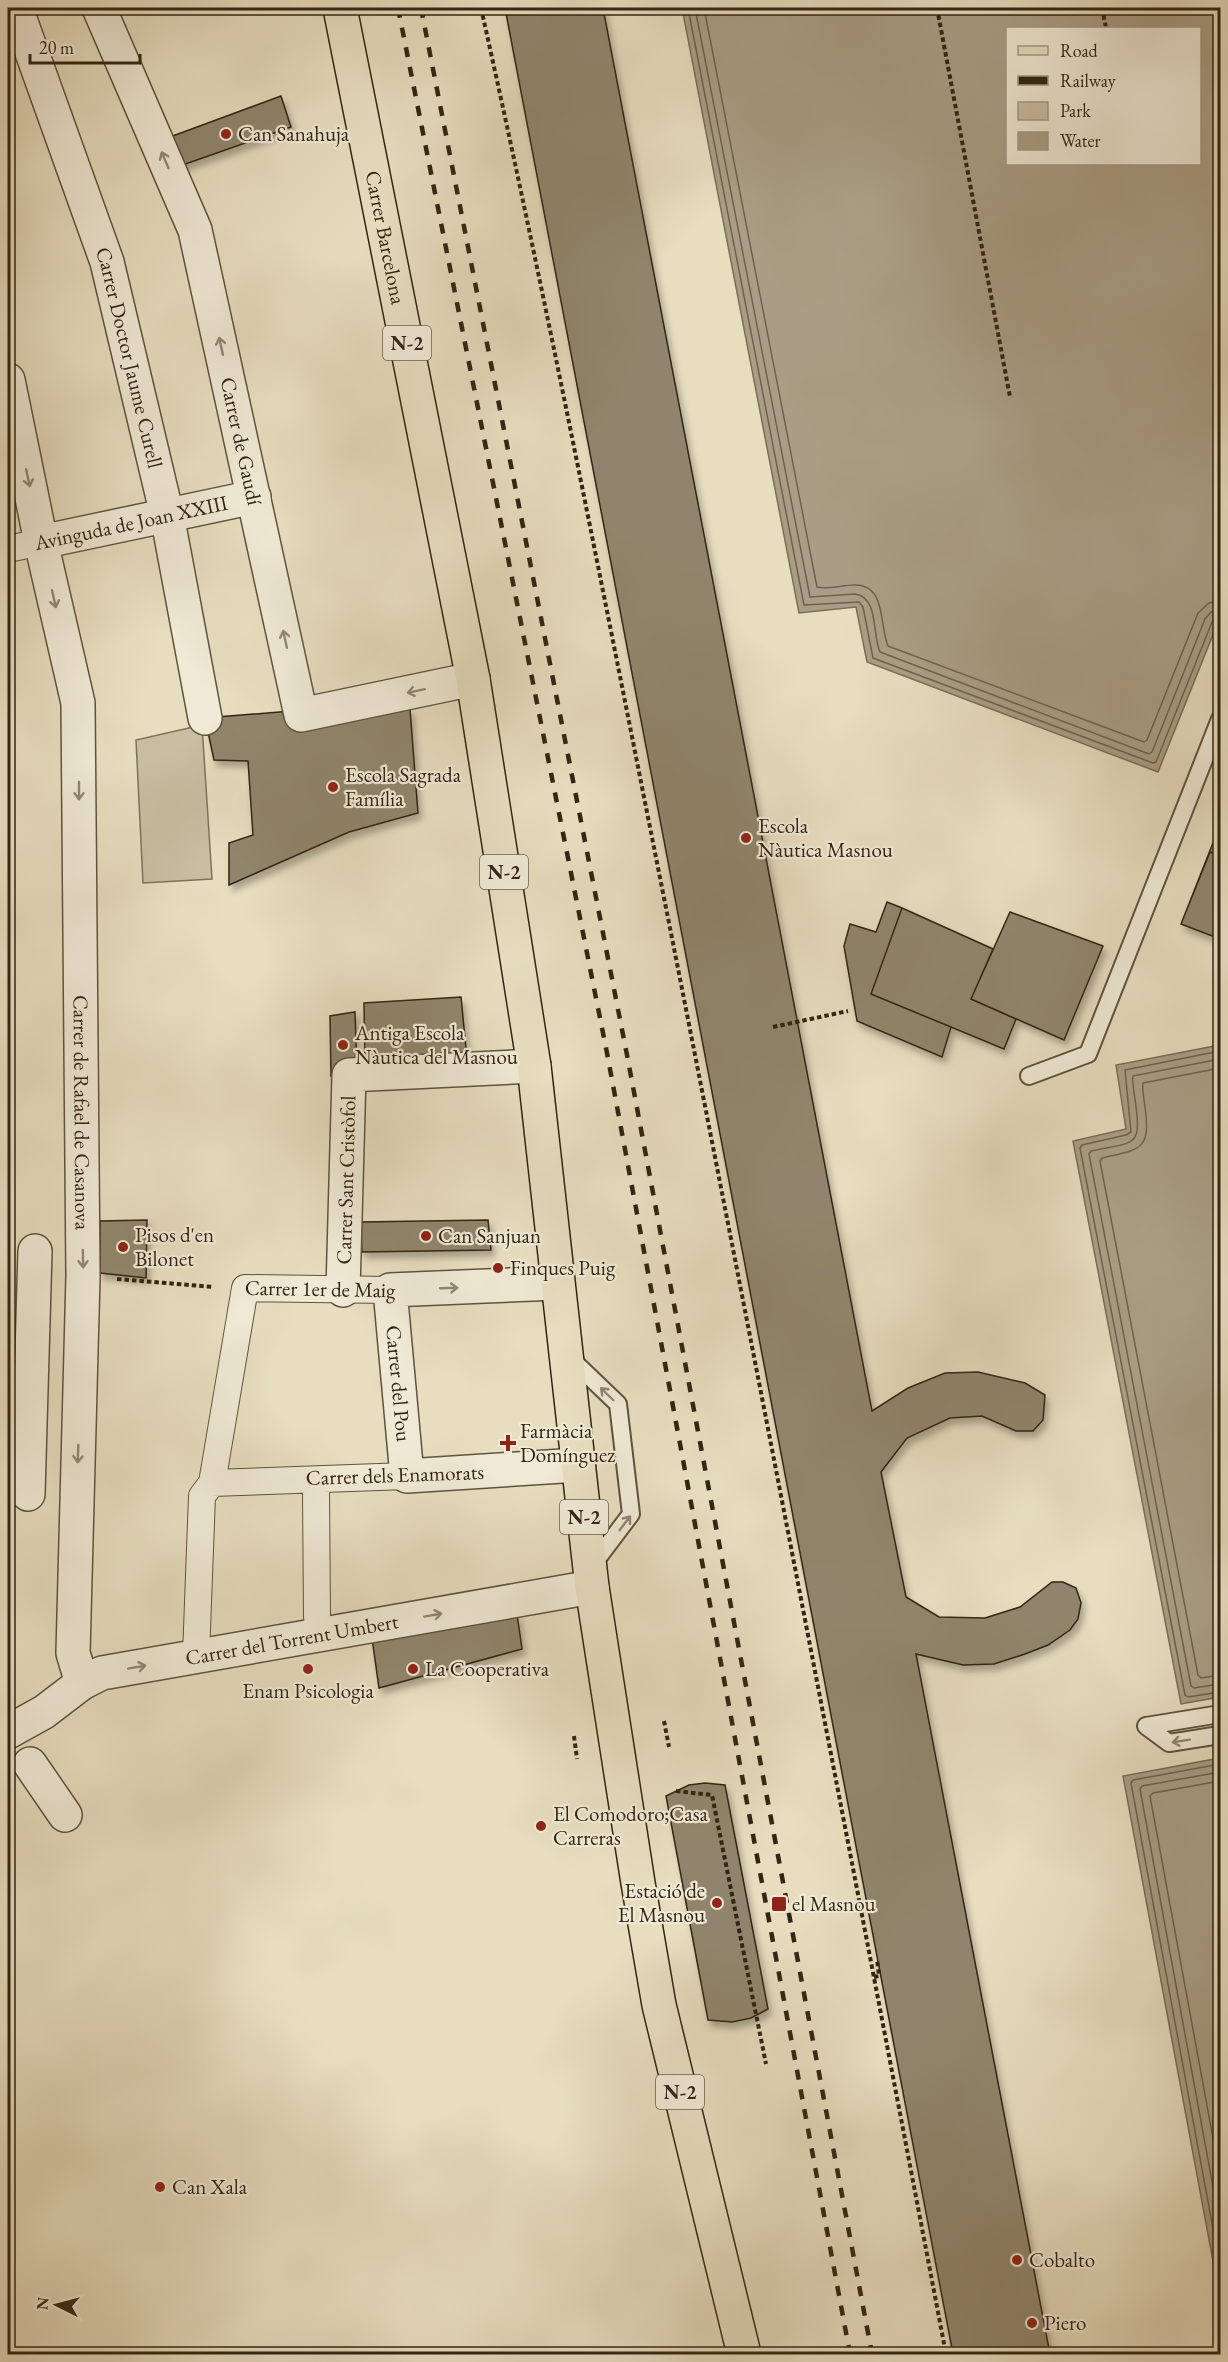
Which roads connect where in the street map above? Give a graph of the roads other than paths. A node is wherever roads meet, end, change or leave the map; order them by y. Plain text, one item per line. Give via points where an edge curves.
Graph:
1 (16, 8) edge
2 (99, 8) edge
3 (340, 8) edge
4 (8, 380) edge
5 (254, 497) junction
6 (167, 515) junction
7 (41, 542) junction
8 (8, 549) edge
9 (473, 679) junction
10 (205, 718) dead end
11 (1221, 718) edge
12 (534, 1065) junction
13 (1029, 1076) dead end
14 (35, 1251) dead end
15 (557, 1283) junction
16 (343, 1290) junction
17 (390, 1290) junction
18 (565, 1354) junction
19 (578, 1466) junction
20 (407, 1476) junction
21 (212, 1483) junction
22 (316, 1491) dead end
23 (28, 1494) dead end
24 (591, 1578) junction
25 (317, 1617) dead end
26 (195, 1656) junction
27 (82, 1683) junction
28 (1221, 1714) edge
29 (8, 1732) edge
30 (1221, 1735) edge
31 (30, 1764) dead end
32 (65, 1815) dead end
33 (744, 2355) edge

1 - 6 street, Carrer Doctor Jaume Curell via 106,262
5 -> 2 street, Carrer de Gaudí via 195,230
3 - 9 main road, Carrer Barcelona / N-2
4 -> 7 street, Carrer de Rafael de Casanova
5 - 6 street, Avinguda de Joan XXIII
9 -> 5 street, Carrer de Gaudí via 301,715
6 - 7 street, Avinguda de Joan XXIII
6 - 10 street, Carrer Doctor Jaume Curell
7 - 8 street, Avinguda de Joan XXIII
7 -> 27 street, Carrer de Rafael de Casanova via 78,703 83,1276 73,1653
9 - 12 main road, N-2
11 - 13 lane via 1088,1054
12 - 15 main road, N-2
12 - 16 street, Carrer Sant Cristòfol via 349,1075
14 - 23 street
17 -> 15 street, Carrer 1er de Maig
15 - 18 main road, N-2
16 - 17 street, Carrer 1er de Maig
16 - 21 street, Carrer 1er de Maig via 245,1288
17 - 20 street, Carrer del Pou
18 - 19 main road, N-2
24 -> 18 lane via 631,1514 618,1404
19 - 20 street, Carrer dels Enamorats
19 - 24 main road, N-2
20 - 21 street, Carrer dels Enamorats
21 - 26 street via 202,1496
22 - 25 street
26 -> 24 street, Carrer del Torrent Umbert
24 - 33 main road, N-2 via 659,2005
27 -> 26 street, Carrer del Torrent Umbert via 102,1673
27 - 29 street, Carrer del Torrent Umbert via 44,1712
30 -> 28 lane via 1169,1743 1146,1726
31 - 32 street

